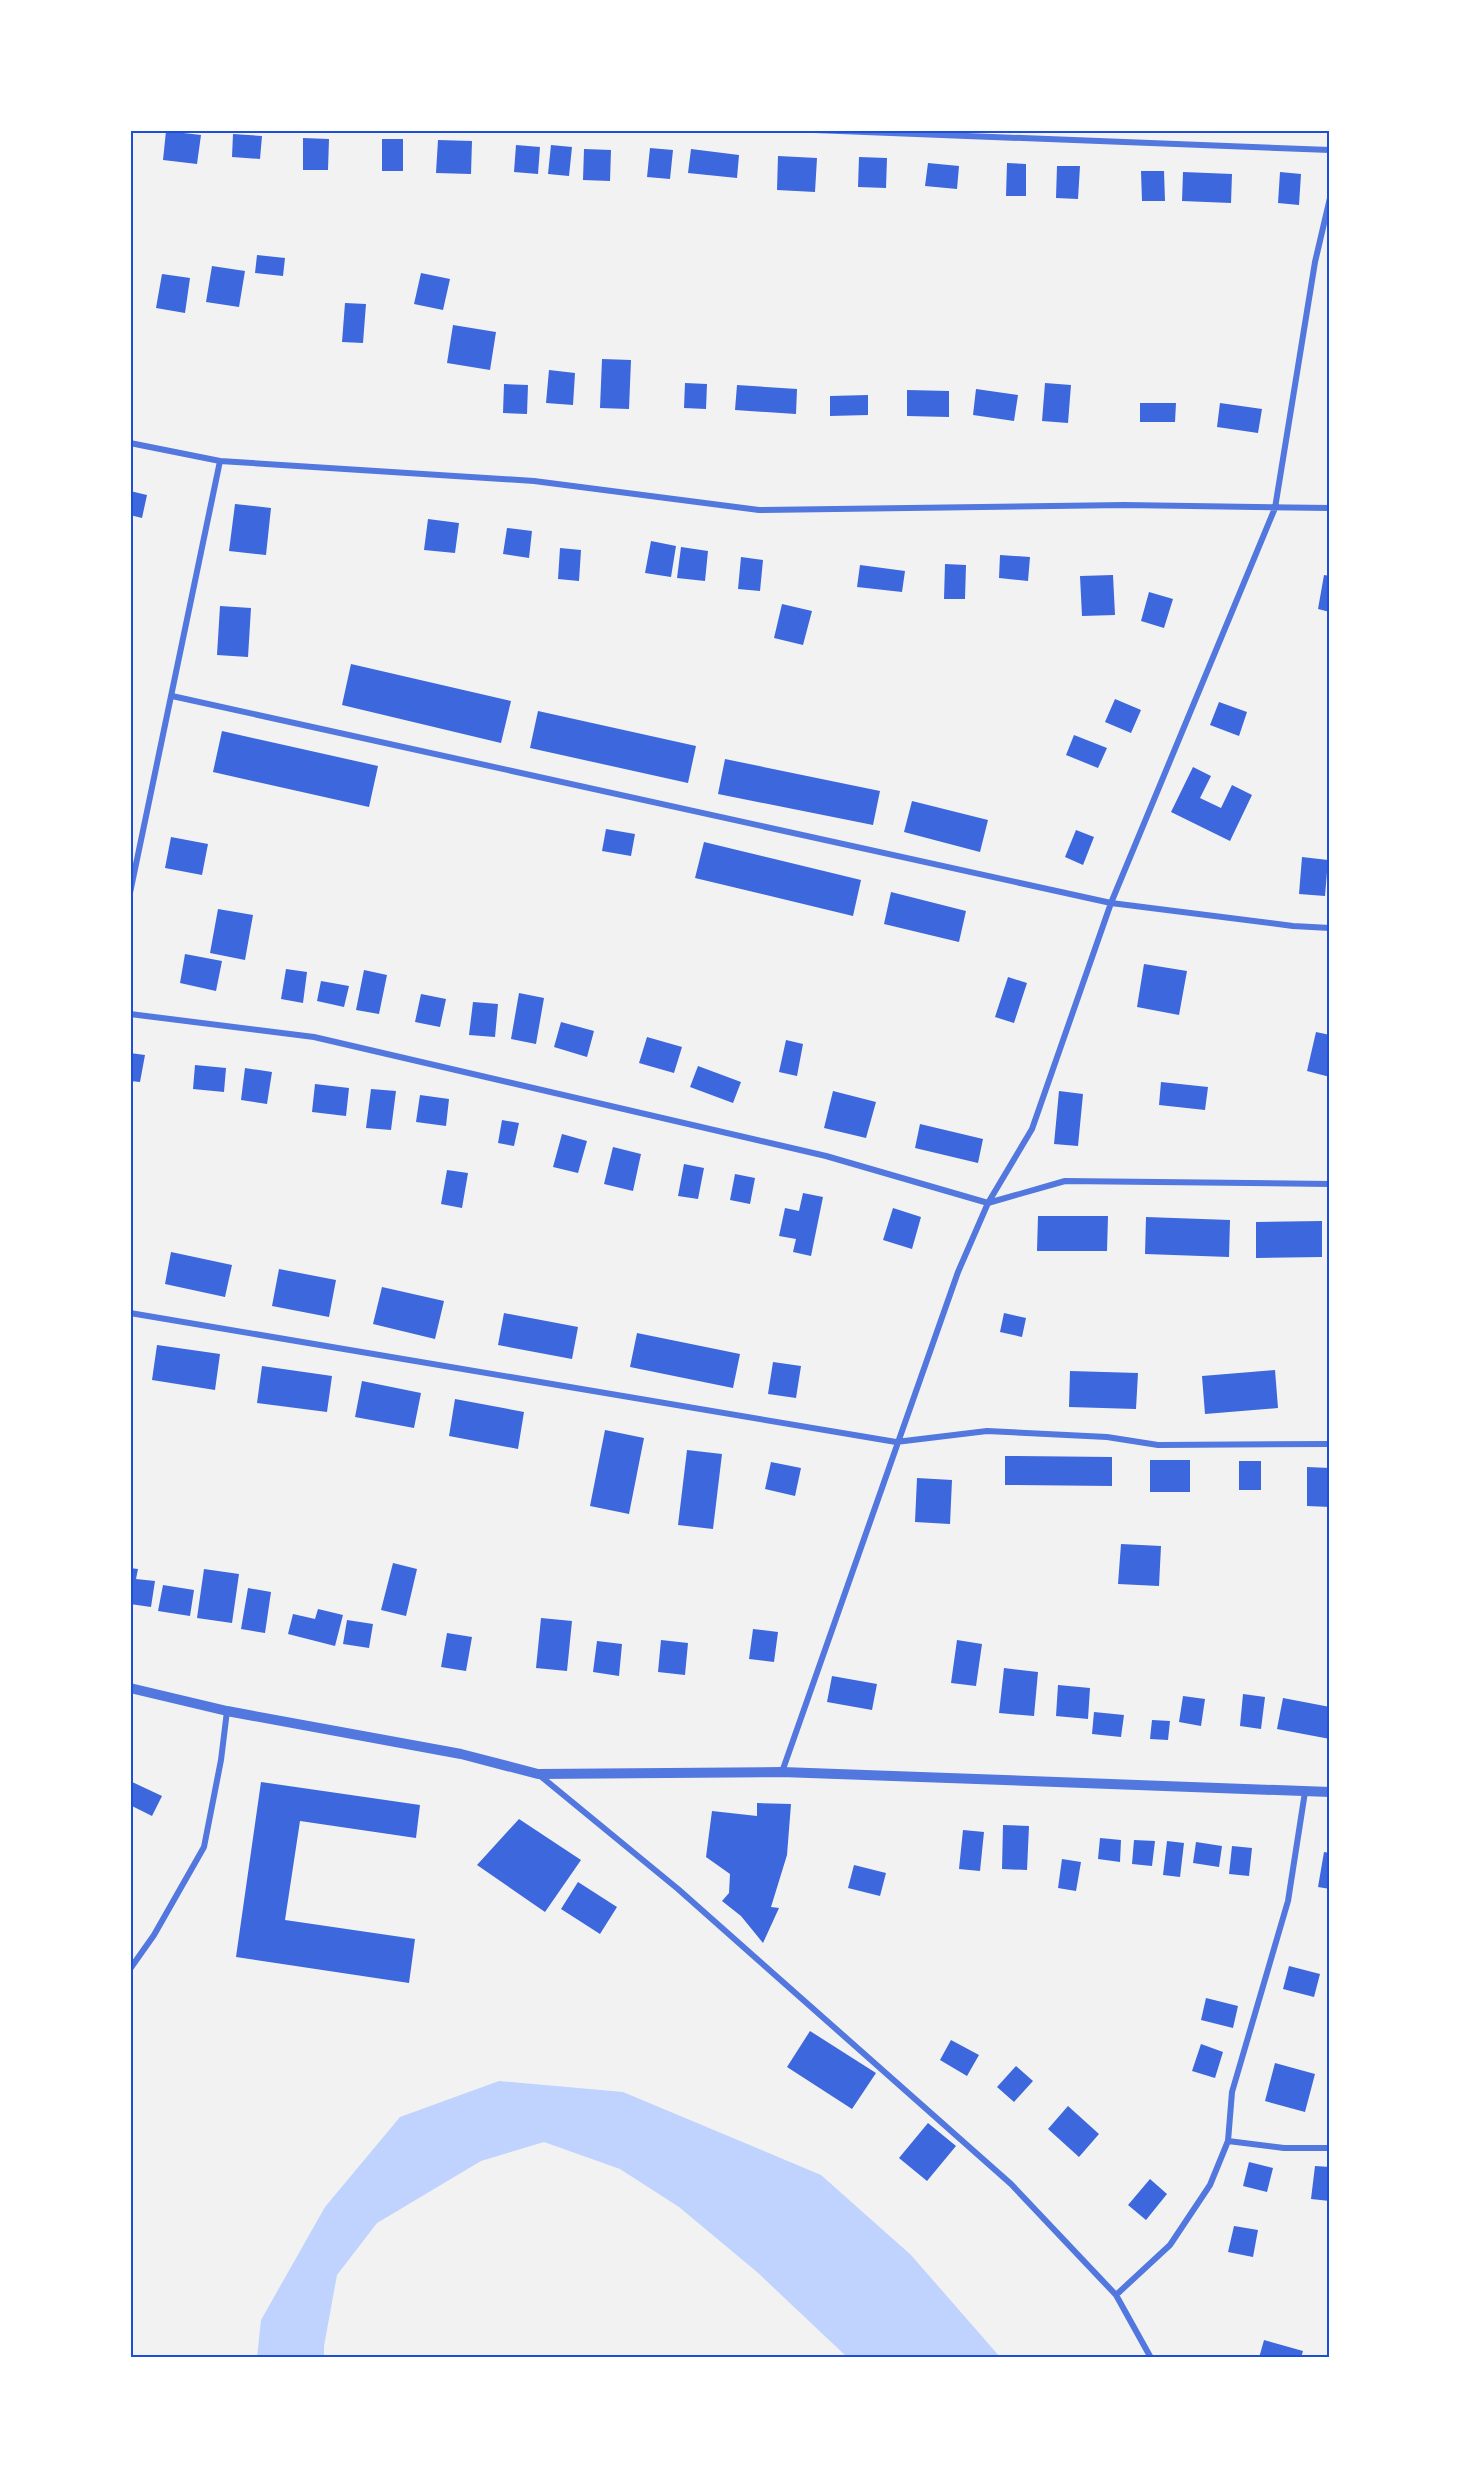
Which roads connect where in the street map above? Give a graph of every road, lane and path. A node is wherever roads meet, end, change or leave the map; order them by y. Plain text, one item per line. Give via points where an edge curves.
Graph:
1 (814, 130) edge
2 (1329, 150) edge
3 (1329, 198) edge
4 (130, 442) edge
5 (220, 461) junction
6 (1275, 508) junction
7 (1329, 508) edge
8 (172, 696) junction
9 (130, 893) edge
10 (1111, 903) junction
11 (1329, 927) edge
12 (130, 1014) edge
13 (1329, 1184) edge
14 (988, 1203) junction
15 (130, 1313) edge
16 (896, 1442) junction
17 (1329, 1444) edge
18 (130, 1688) edge
19 (227, 1711) junction
20 (782, 1772) junction
21 (538, 1774) junction
22 (1305, 1792) junction
23 (1329, 1792) edge
24 (130, 1969) edge
25 (1228, 2141) junction
26 (1329, 2148) edge
27 (1116, 2295) junction
28 (1151, 2358) edge

1 - 2 street
3 - 6 street
4 - 5 street
5 - 6 street via 534,480 759,510 1124,505
5 - 8 street
6 - 7 street
6 - 10 street
8 - 9 street
8 - 10 street
10 - 11 street
10 - 14 street via 1032,1129
12 - 14 street via 314,1037 826,1156
13 - 14 street via 1065,1181
14 - 16 street via 958,1272
15 - 16 street
16 - 17 street via 987,1431 1107,1437 1158,1445
16 - 20 street
18 - 19 street
19 - 21 street via 461,1754
19 - 24 street via 204,1847
20 - 21 street
20 - 22 street
21 - 27 street via 678,1889 1011,2184
22 - 23 street
22 - 25 street via 1288,1901 1232,2092
25 - 26 street via 1284,2148
25 - 27 street via 1210,2185 1170,2245
27 - 28 street

